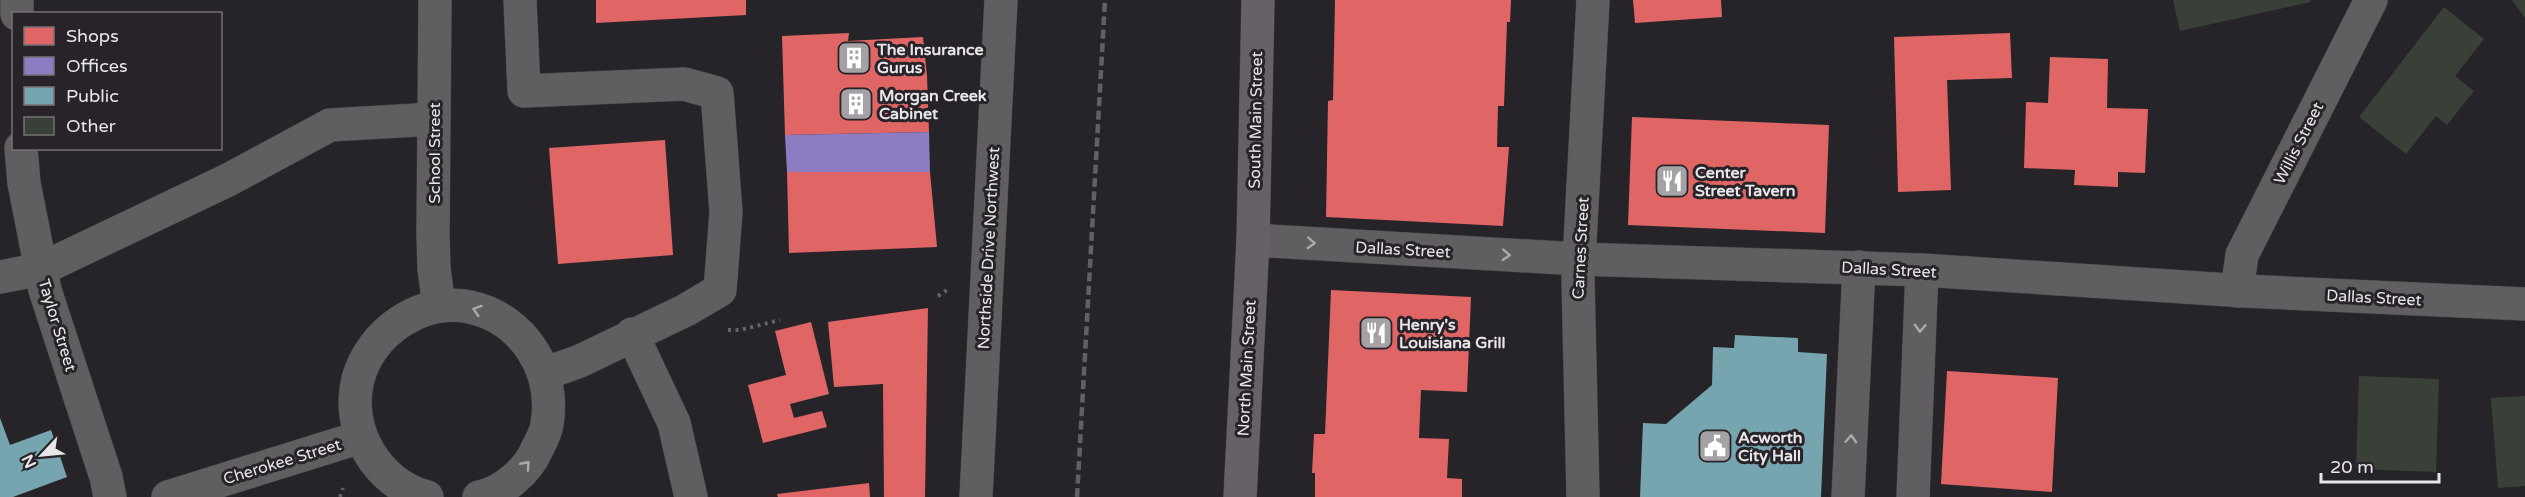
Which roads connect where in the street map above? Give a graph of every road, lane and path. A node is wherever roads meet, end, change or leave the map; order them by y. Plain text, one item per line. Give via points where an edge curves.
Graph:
1 (435, 0) edge
2 (520, 0) edge
3 (1001, 0) edge
4 (1258, 0) edge
5 (1593, 0) edge
6 (2371, 0) edge
7 (434, 119) junction
8 (21, 150) edge
9 (1253, 240) junction
10 (1579, 259) junction
11 (1859, 267) junction
12 (41, 268) junction
13 (1922, 270) junction
14 (0, 277) edge
15 (950, 289) dead end
16 (2237, 291) junction
17 (938, 296) dead end
18 (2525, 304) edge
19 (439, 306) junction
20 (780, 320) dead end
21 (740, 330) dead end
22 (632, 334) junction
23 (544, 374) junction
24 (361, 436) junction
25 (343, 488) dead end
26 (110, 497) edge
27 (168, 497) edge
28 (340, 497) edge
29 (427, 497) edge
30 (482, 497) edge
31 (691, 497) edge
32 (976, 497) edge
33 (1240, 497) edge
34 (1583, 497) edge
35 (1848, 497) edge
36 (1914, 497) edge

1 - 7 street, School Street
2 - 22 street via 524,92 684,84 717,93 726,212 720,290
3 - 32 street, Northside Drive Northwest
4 - 9 main road, South Main Street
5 - 10 street, Carnes Street
6 - 16 street, Willis Street via 2242,255
7 - 12 street via 330,125 228,180
7 - 19 street, School Street via 434,269
8 - 12 street, Taylor Street
9 -> 10 street, Dallas Street
9 - 33 main road, North Main Street
10 - 11 street, Dallas Street
10 - 34 street, Carnes Street
11 - 13 street, Dallas Street
35 -> 11 street
12 - 14 street
12 - 26 street, Taylor Street
13 - 16 street, Dallas Street
13 -> 36 street
15 - 17 path
16 - 18 street, Dallas Street
23 -> 19 street via 540,361 522,336 498,317 470,307
19 - 24 street via 411,315 387,330 369,353 358,380 355,408
20 - 21 path
22 - 23 street via 580,361
22 - 31 street via 674,423
30 -> 23 street via 512,481 534,456 547,426 549,393
24 - 27 street, Cherokee Street
24 - 29 street via 375,463 397,483
25 - 28 path

